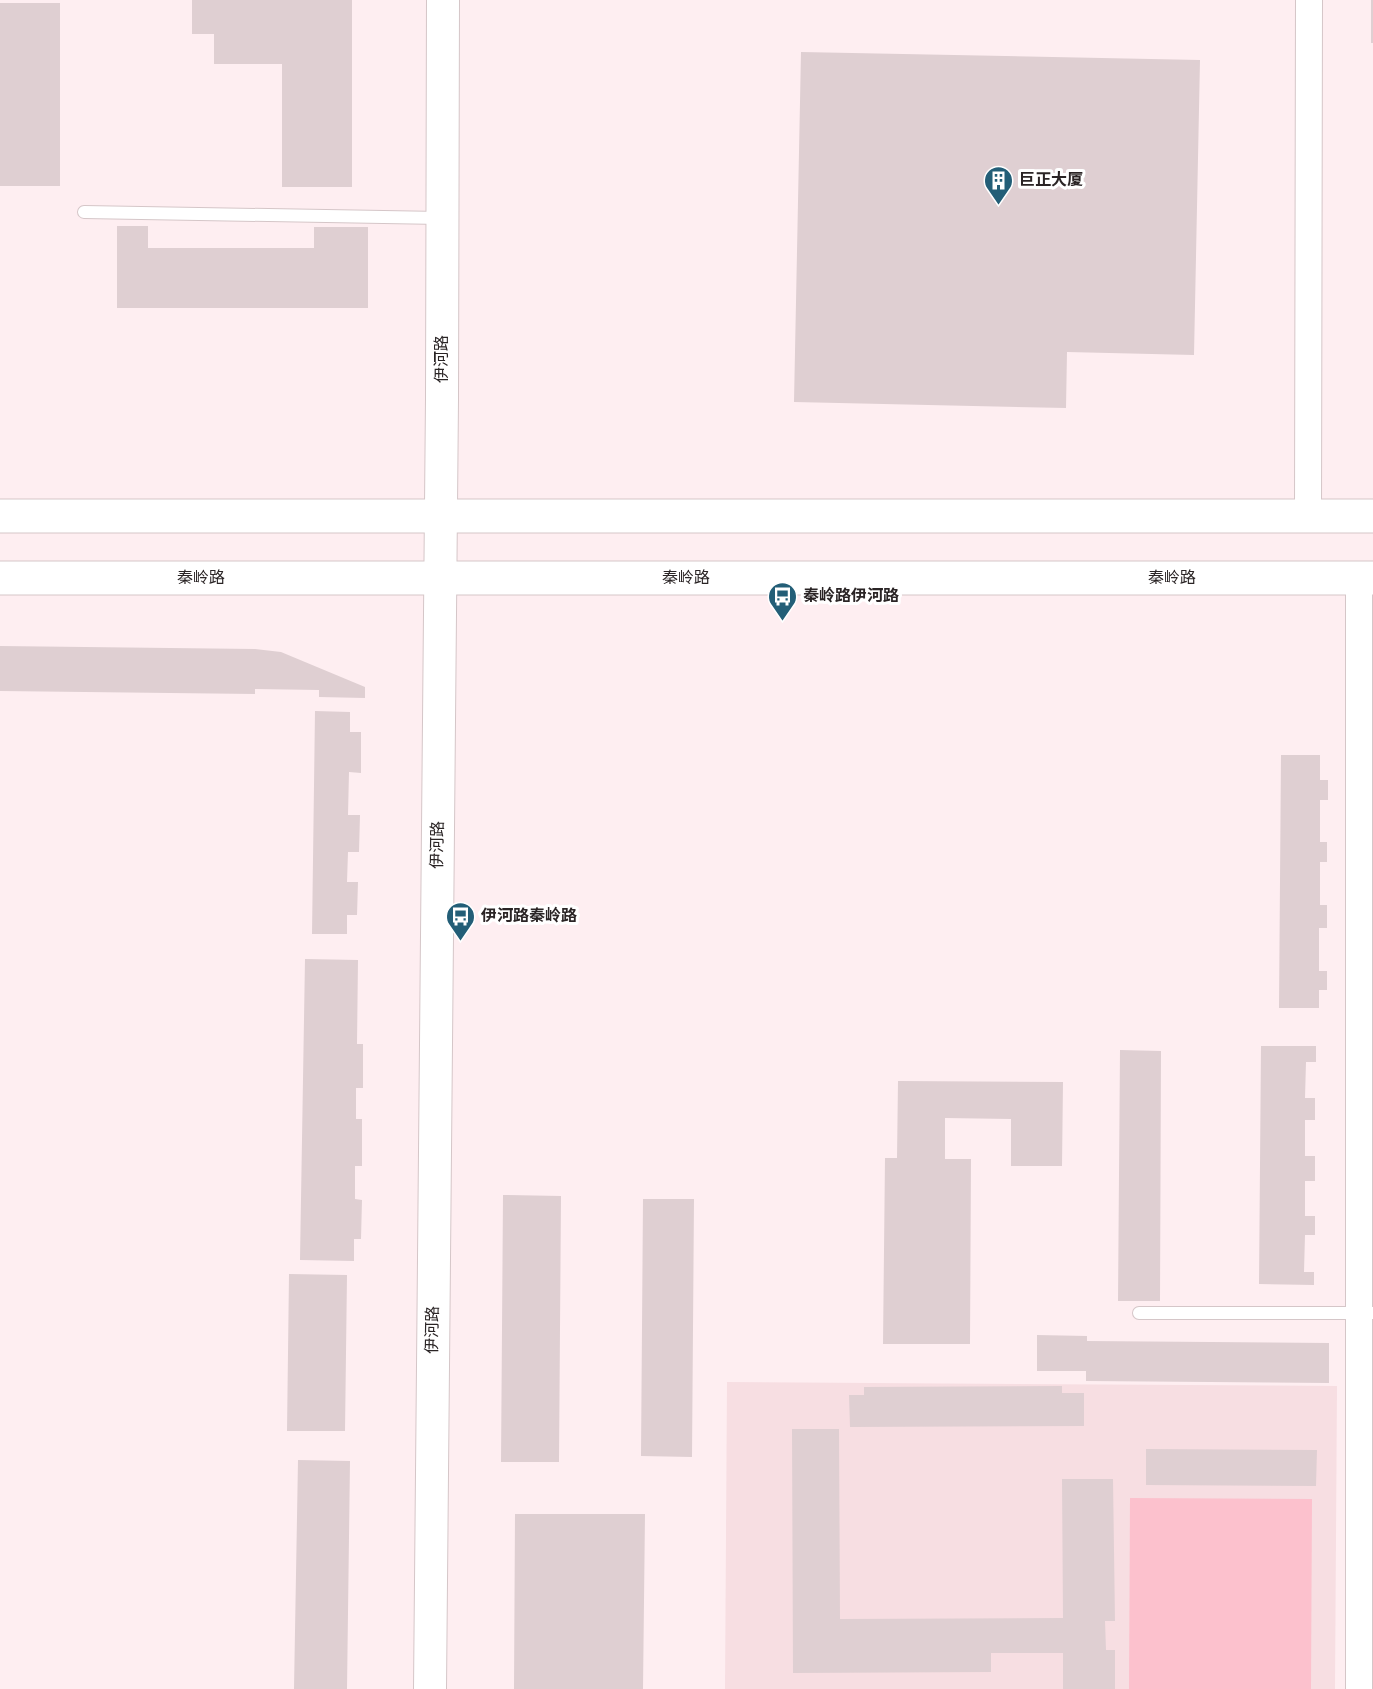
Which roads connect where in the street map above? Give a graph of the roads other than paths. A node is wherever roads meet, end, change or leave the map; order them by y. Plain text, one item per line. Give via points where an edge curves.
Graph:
1 (443, 0) edge
2 (1309, 0) edge
3 (84, 212) dead end
4 (442, 218) junction
5 (0, 516) edge
6 (441, 516) junction
7 (1308, 516) junction
8 (1373, 516) edge
9 (0, 578) edge
10 (440, 578) junction
11 (1366, 578) edge
12 (1366, 1028) edge
13 (1139, 1313) dead end
14 (1366, 1313) edge
15 (1366, 1523) edge
16 (430, 1689) edge
17 (1359, 1689) edge

1 - 4 street, 伊河路
2 - 7 street
3 - 4 lane
4 - 6 street, 伊河路
5 - 6 main road
6 - 7 main road
6 - 10 street, 伊河路
7 - 8 main road
9 - 10 main road, 秦岭路
10 - 11 main road, 秦岭路
10 - 16 street, 伊河路
11 - 12 street
12 - 14 street
13 - 14 lane
14 - 15 street
15 - 17 street

